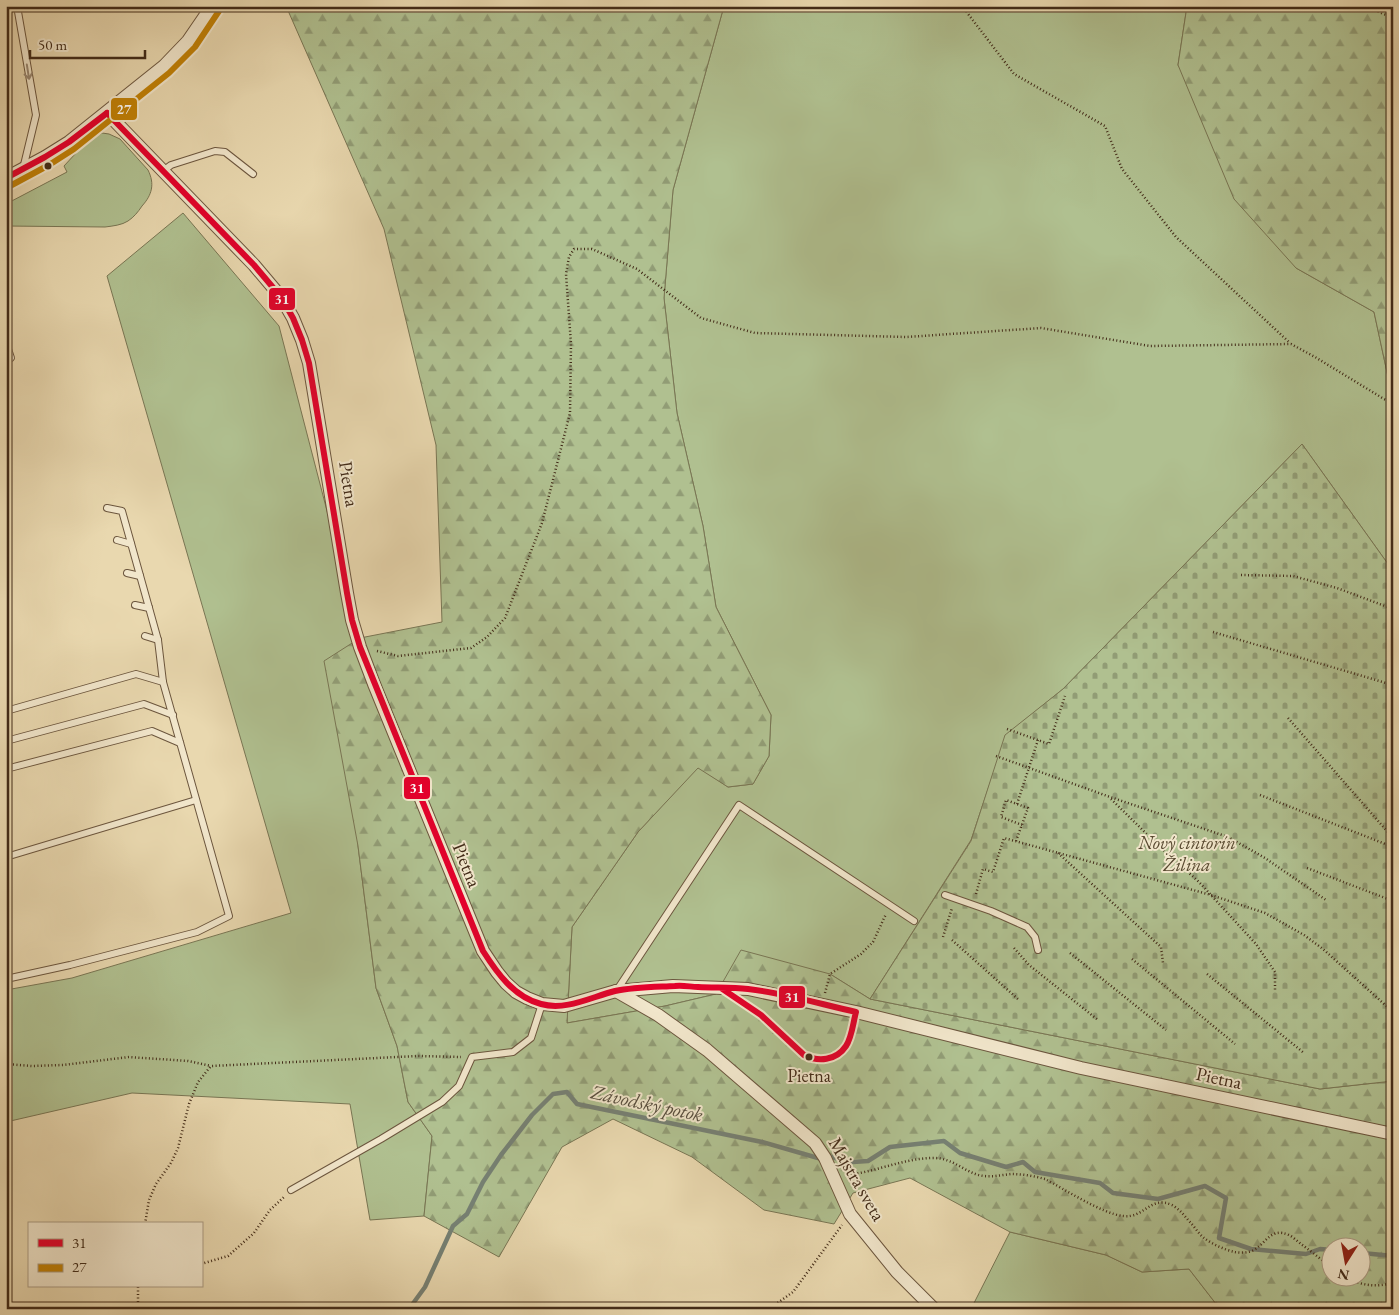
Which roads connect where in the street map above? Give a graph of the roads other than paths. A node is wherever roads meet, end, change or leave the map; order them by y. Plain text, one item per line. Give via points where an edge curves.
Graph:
1 (18, 6) edge
2 (212, 6) edge
3 (107, 113) junction
4 (23, 169) junction
5 (163, 171) junction
6 (253, 174) dead end
7 (6, 178) edge
8 (6, 343) edge
9 (6, 362) edge
10 (107, 508) dead end
11 (117, 540) dead end
12 (131, 544) junction
13 (126, 573) dead end
14 (140, 576) junction
15 (136, 604) dead end
16 (149, 608) junction
17 (145, 636) dead end
18 (158, 640) junction
19 (163, 682) junction
20 (6, 711) edge
21 (172, 715) junction
22 (6, 742) edge
23 (180, 742) junction
24 (6, 769) edge
25 (196, 800) junction
26 (6, 856) edge
27 (945, 895) dead end
28 (914, 921) dead end
29 (1038, 950) dead end
30 (6, 979) edge
31 (721, 988) junction
32 (616, 991) junction
33 (542, 1004) junction
34 (856, 1012) junction
35 (1393, 1134) edge
36 (291, 1190) road end
37 (934, 1309) edge

1 -> 4 lane via 36,115
2 - 3 street via 188,41 164,66
3 - 4 street via 69,142
3 - 5 street, Pietna
4 - 7 street
5 - 6 lane via 171,165 215,151 225,152
5 - 33 street, Pietna via 254,265 281,297 293,318 309,363 347,593 360,648 483,951 516,992
8 - 9 lane via 11,358
10 - 12 lane via 122,511
11 - 12 lane
12 - 14 lane
13 - 14 lane
14 - 16 lane
15 - 16 lane
16 - 18 lane
17 - 18 lane
18 - 19 lane
19 - 20 lane via 136,674
19 - 21 lane
21 - 22 lane via 144,704
21 - 23 lane
23 - 24 lane via 152,731
23 - 25 lane
25 - 26 lane
25 - 30 lane via 229,916 197,932
27 - 29 lane via 1027,927 1035,937
28 - 32 lane via 739,805
31 - 32 street, Pietna via 673,986
31 - 34 street, Pietna via 748,989
31 - 34 lane via 761,1015 810,1059 833,1058 846,1046
32 - 33 street, Pietna via 564,1006
32 - 37 street, Majstra sveta via 658,1015 707,1050 814,1143 825,1158 850,1214 897,1272
33 - 36 lane via 531,1038 513,1052 472,1057 459,1086 442,1102
34 - 35 street, Pietna via 1081,1068

